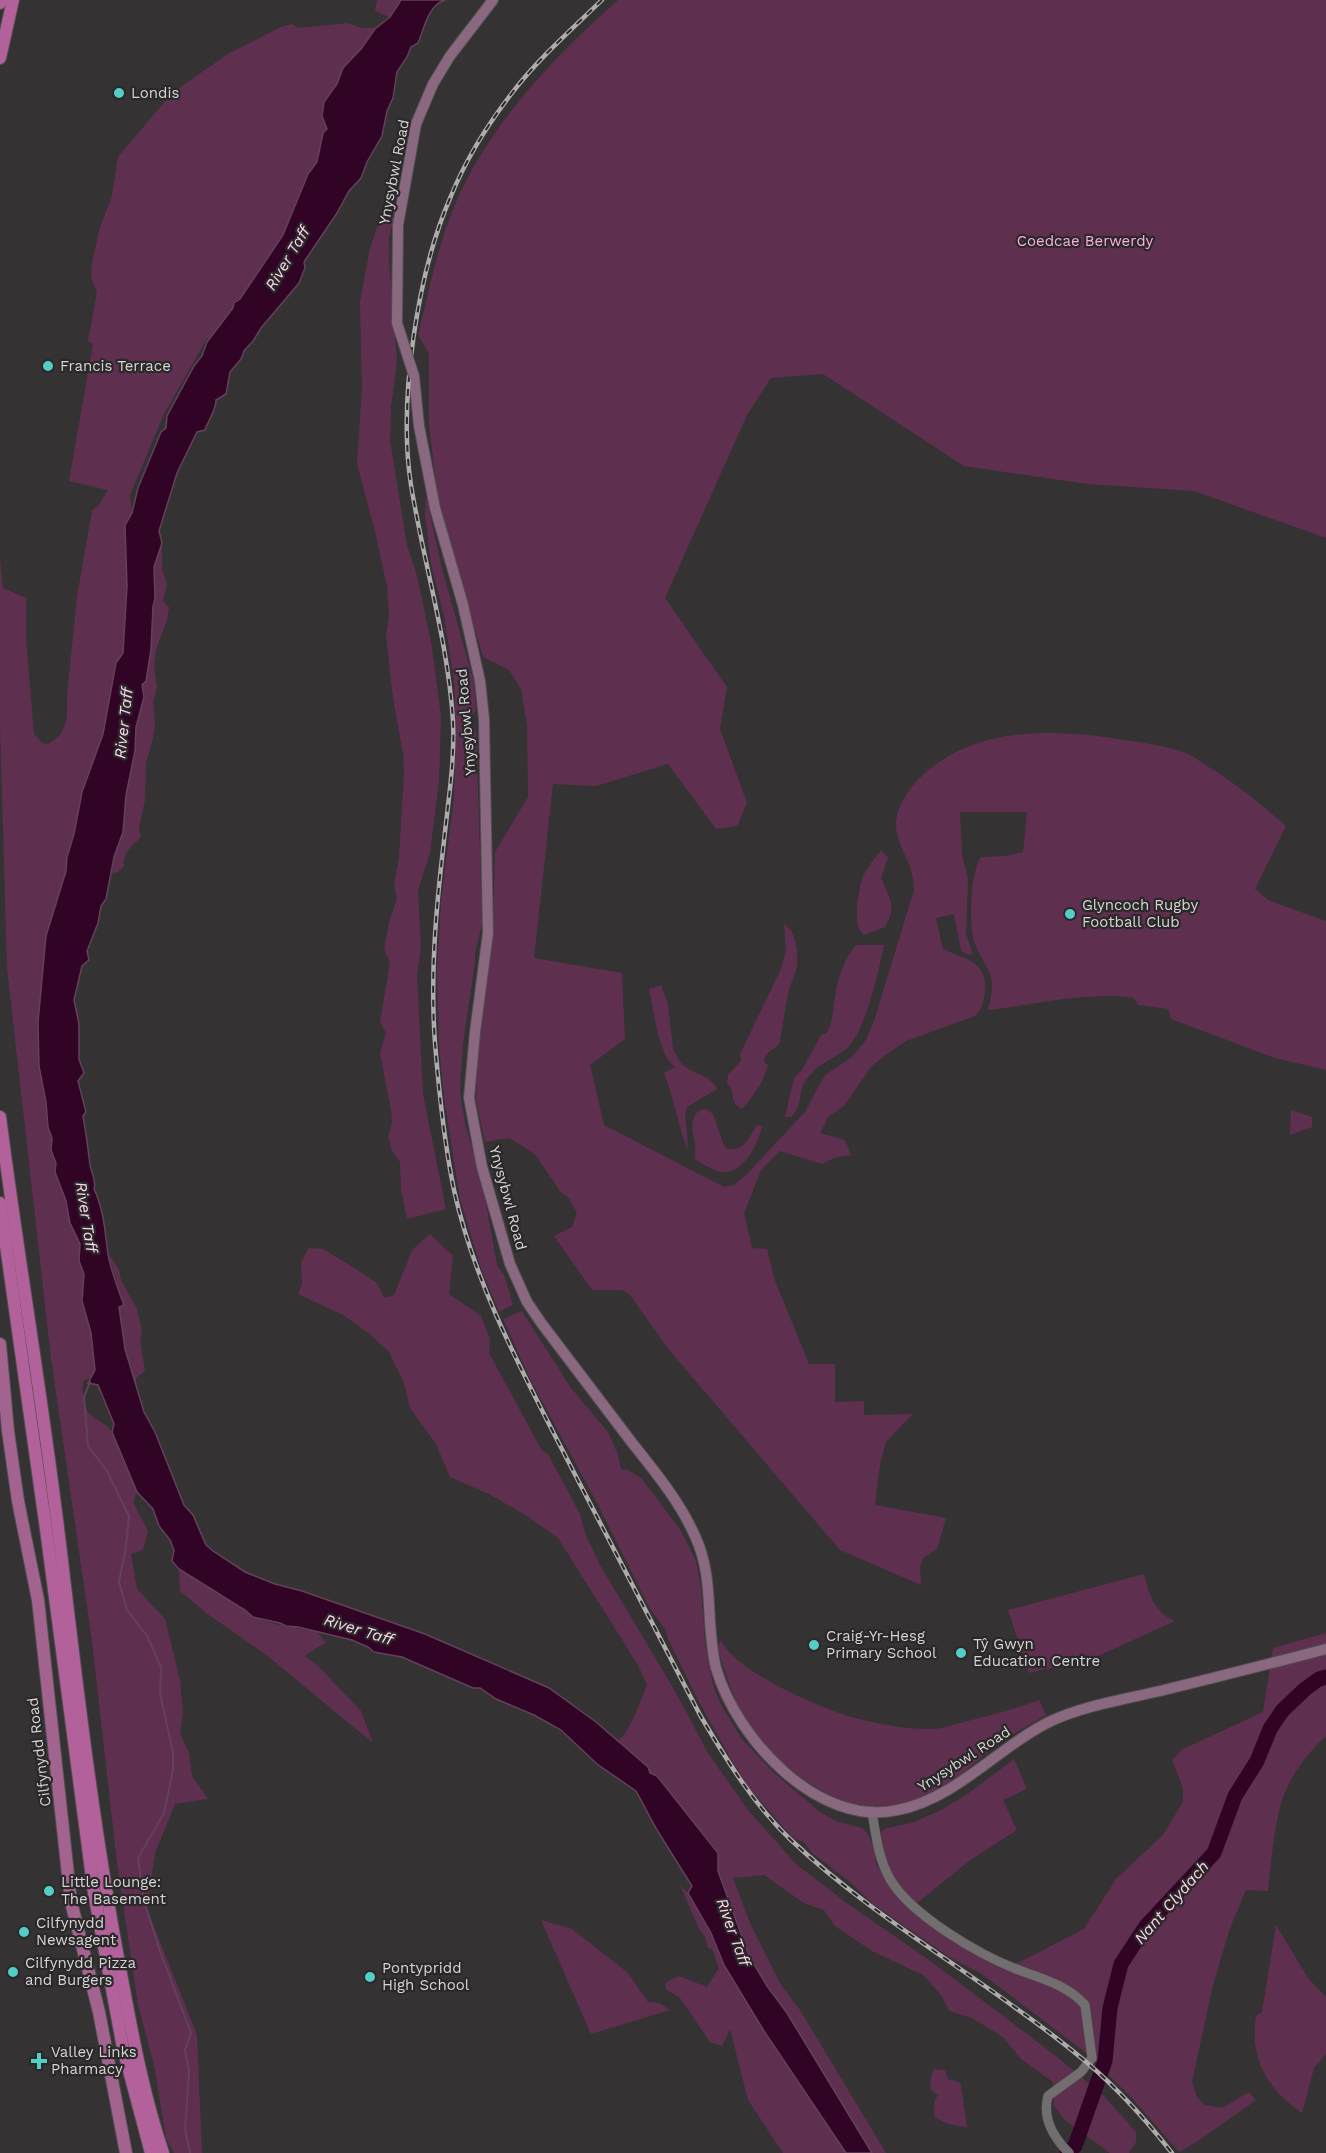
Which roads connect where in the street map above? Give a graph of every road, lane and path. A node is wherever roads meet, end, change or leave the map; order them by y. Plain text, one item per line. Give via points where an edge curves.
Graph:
1 (13, 0) edge
2 (493, 0) edge
3 (0, 58) edge
4 (0, 1117) edge
5 (0, 1203) edge
6 (0, 1344) edge
7 (1326, 1650) edge
8 (872, 1812) junction
9 (1065, 2149) edge
10 (126, 2153) edge
11 (151, 2153) edge
12 (163, 2153) edge

1 - 3 highway
2 - 8 main road, Ynysybwl Road, bridge via 450,56 416,124 398,225 397,323 414,376 435,508 480,681 489,933 469,1098 482,1167 510,1264 527,1302 673,1496 695,1536 706,1573 713,1655 725,1692 744,1727 802,1787 851,1809
4 - 12 highway via 105,1890 133,2041
5 - 11 highway via 94,1893 123,2048
6 - 10 main road, Cilfynydd Road via 18,1501 38,1600 71,1902 99,2012
7 - 8 main road, Ynysybwl Road via 1081,1710 1052,1721 1003,1750 925,1803
8 - 9 street via 879,1853 889,1878 919,1912 995,1960 1064,1987 1085,2004 1092,2058 1081,2072 1048,2096 1046,2107 1052,2130

